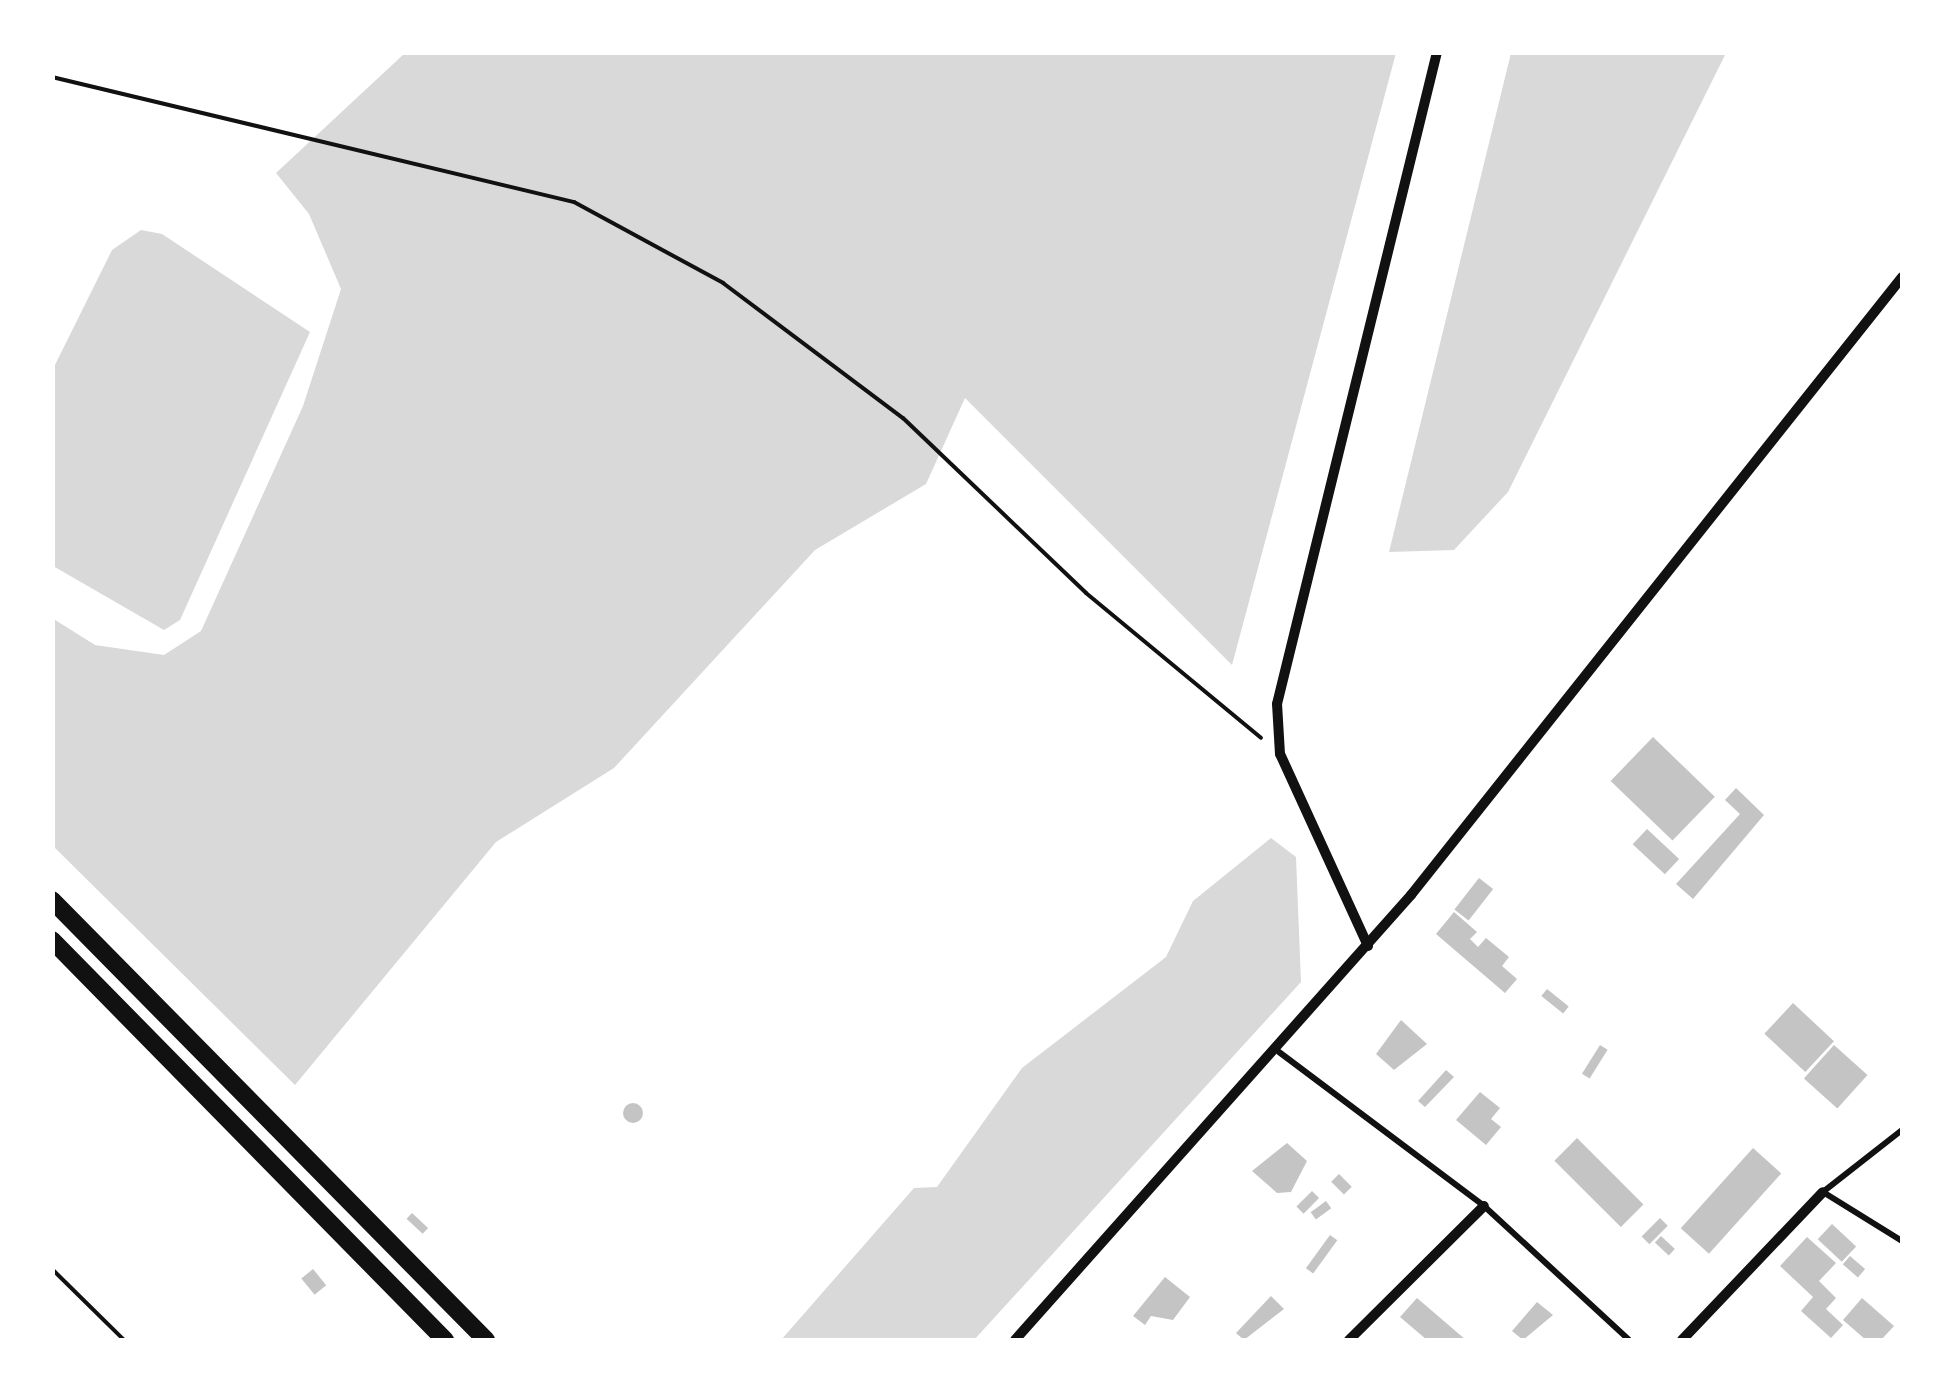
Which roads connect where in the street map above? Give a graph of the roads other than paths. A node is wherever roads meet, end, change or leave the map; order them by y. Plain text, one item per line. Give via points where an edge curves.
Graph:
1 (1436, 52) edge
2 (1902, 277) edge
3 (52, 900) edge
4 (52, 940) edge
5 (1368, 946) junction
6 (1280, 1052) junction
7 (1902, 1130) edge
8 (1823, 1192) junction
9 (1484, 1206) junction
10 (1902, 1241) edge
11 (446, 1340) edge
12 (486, 1340) edge
13 (1015, 1340) edge
14 (1349, 1340) edge
15 (1629, 1340) edge
16 (1682, 1340) edge

1 - 5 street via 1291,623 1280,754
2 - 5 street
3 - 12 main road
4 - 11 main road
5 - 6 street
6 - 9 lane
6 - 13 street
7 - 8 lane
8 - 10 lane
8 - 16 street
9 - 14 street
9 - 15 lane

